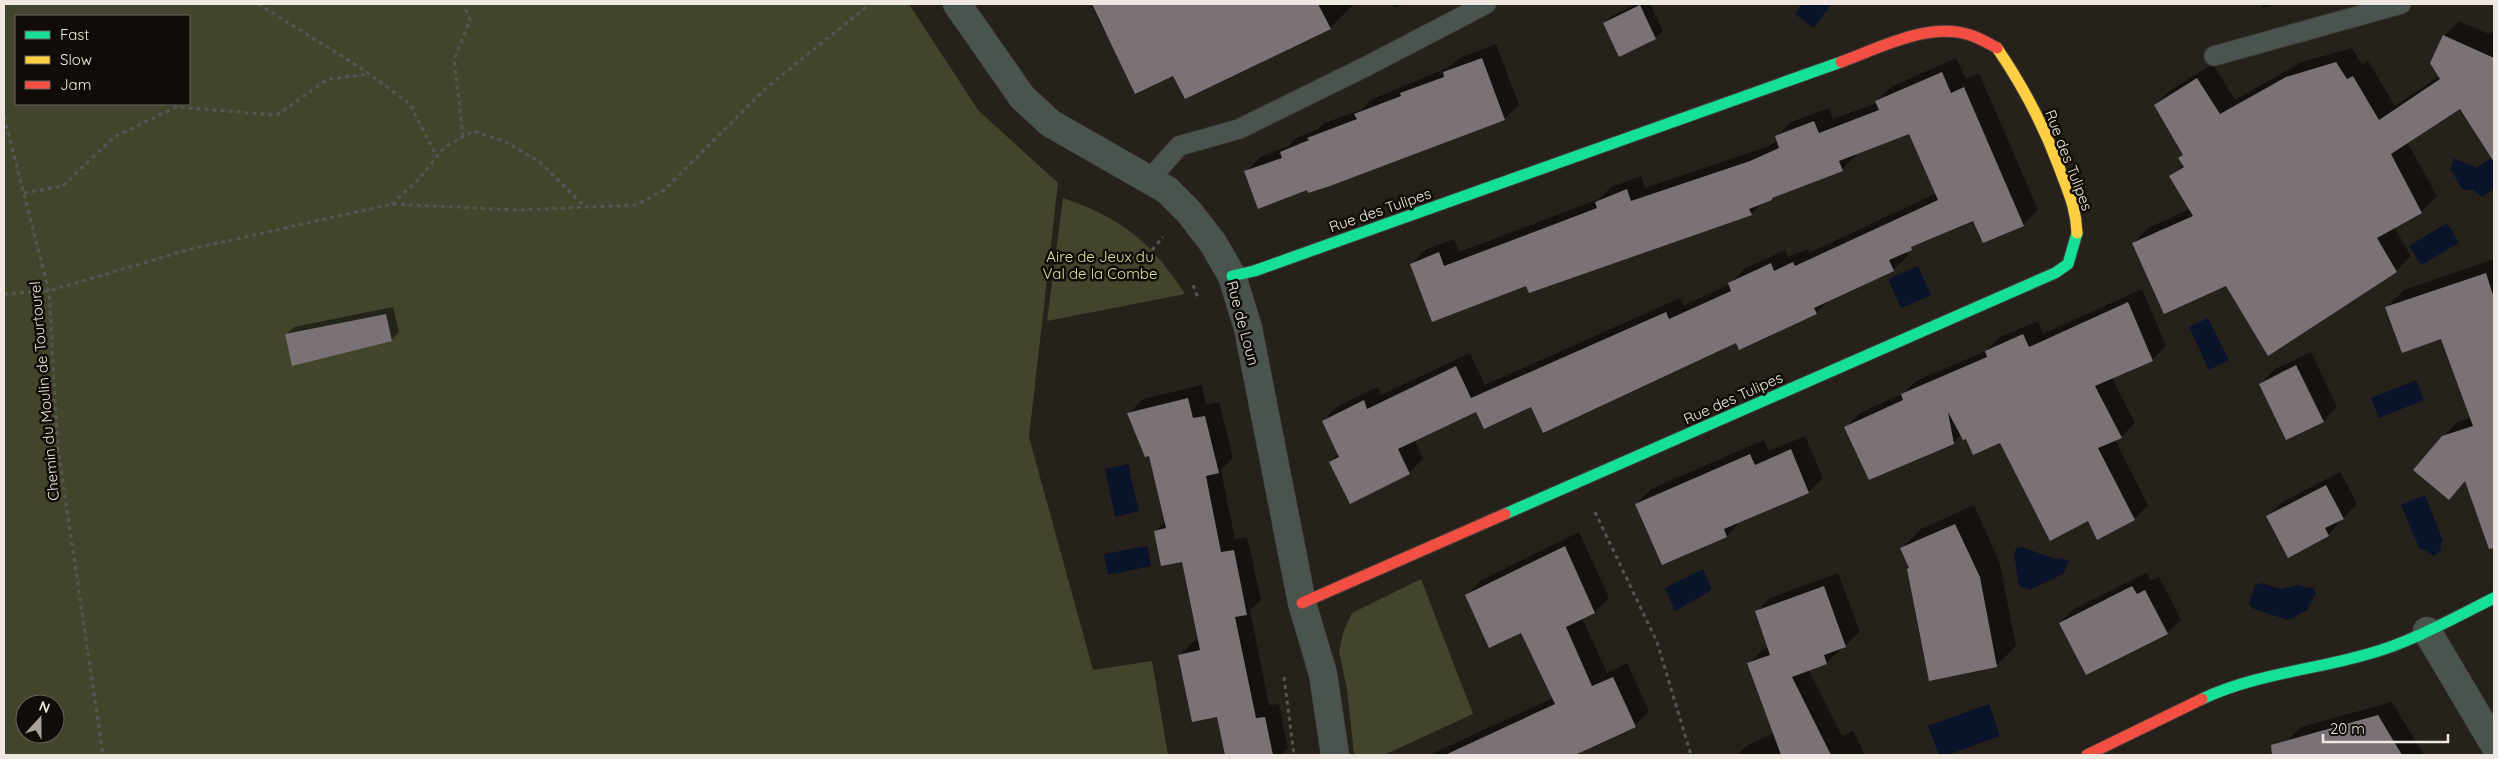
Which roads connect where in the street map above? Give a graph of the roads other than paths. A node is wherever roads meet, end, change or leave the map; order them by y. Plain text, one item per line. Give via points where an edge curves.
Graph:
1 (957, 4) edge
2 (1486, 4) edge
3 (2400, 4) edge
4 (2214, 56) dead end
5 (1150, 180) junction
6 (1232, 276) junction
7 (2494, 598) edge
8 (1302, 603) junction
9 (2427, 630) junction
10 (2494, 744) edge
11 (1335, 755) edge
12 (2087, 755) edge

1 - 5 street, Rue de Loun via 1022,97 1050,123
2 - 5 lane via 1240,129 1179,146
3 - 4 lane
5 - 6 street, Rue de Loun via 1167,190 1189,212 1214,243
6 - 8 street, Rue de Loun via 1248,328
6 - 8 street, Rue des Tulipes via 1912,37 1943,32 1972,35 1996,48 2023,87 2044,128 2076,212 2077,238 2068,264 2036,281
7 - 9 street
8 - 11 street, Rue de Loun via 1323,674
9 - 10 street
9 - 12 street via 2370,654 2225,688

